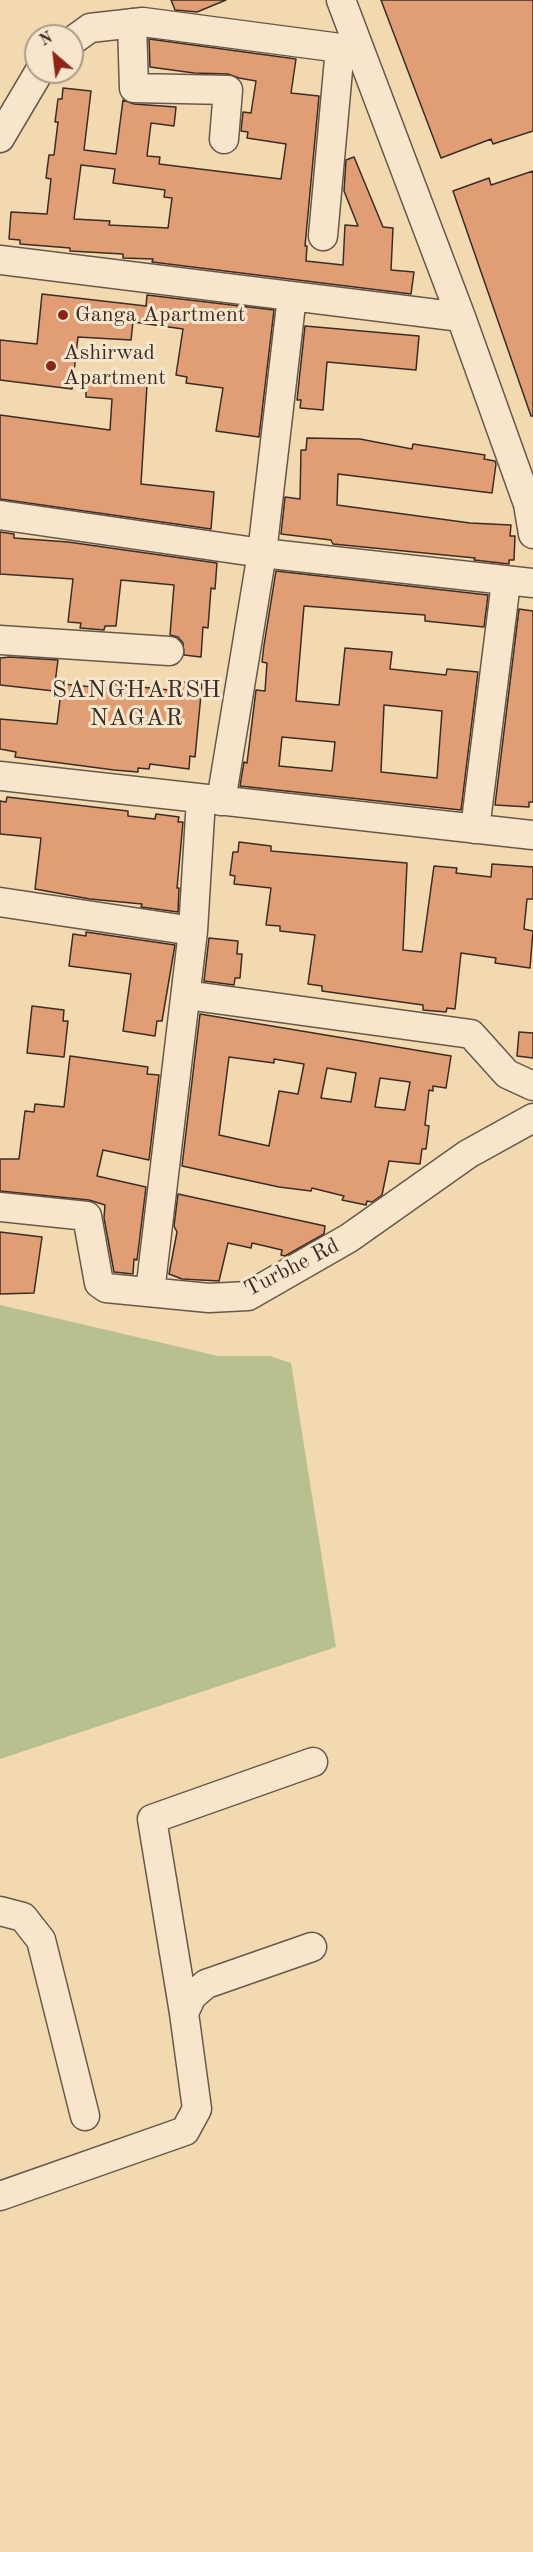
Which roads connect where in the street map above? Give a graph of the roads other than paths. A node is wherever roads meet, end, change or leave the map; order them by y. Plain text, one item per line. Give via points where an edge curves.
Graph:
1 (341, 0) edge
2 (137, 15) edge
3 (84, 32) edge
4 (348, 46) junction
5 (32, 84) edge
6 (0, 138) edge
7 (224, 139) dead end
8 (323, 236) dead end
9 (0, 260) edge
10 (292, 296) junction
11 (461, 317) junction
12 (0, 515) edge
13 (533, 534) edge
14 (262, 553) junction
15 (520, 583) edge
16 (0, 640) edge
17 (169, 651) dead end
18 (0, 776) edge
19 (211, 800) junction
20 (475, 829) junction
21 (533, 835) edge
22 (0, 902) edge
23 (193, 931) junction
24 (186, 995) junction
25 (533, 1086) edge
26 (533, 1118) edge
27 (0, 1207) edge
28 (150, 1292) junction
29 (313, 1762) dead end
30 (0, 1911) edge
31 (312, 1947) dead end
32 (184, 2013) junction
33 (85, 2116) dead end
34 (0, 2196) edge

1 - 4 street
2 - 3 street
2 - 4 street
2 - 7 street via 134,88 228,90
4 - 8 street
4 - 11 street
5 - 6 street
9 - 10 street
10 - 11 street
10 - 14 street
11 - 13 street via 528,504
12 - 14 street
14 - 15 street
14 - 19 street
15 - 20 street
16 - 17 street
18 - 19 street
19 - 20 street
19 - 23 street
20 - 21 street
22 - 23 street
23 - 24 street
24 - 25 street via 471,1034 507,1074
24 - 28 street
26 - 28 street, Turbhe Rd via 468,1154 349,1238 248,1296 209,1298
27 - 28 street, Turbhe Rd via 87,1216 99,1283 106,1288
29 - 32 street via 152,1818
30 - 33 street via 23,1917 41,1940
31 - 32 street via 206,1984 192,1996
32 - 34 street via 197,2109 185,2131

